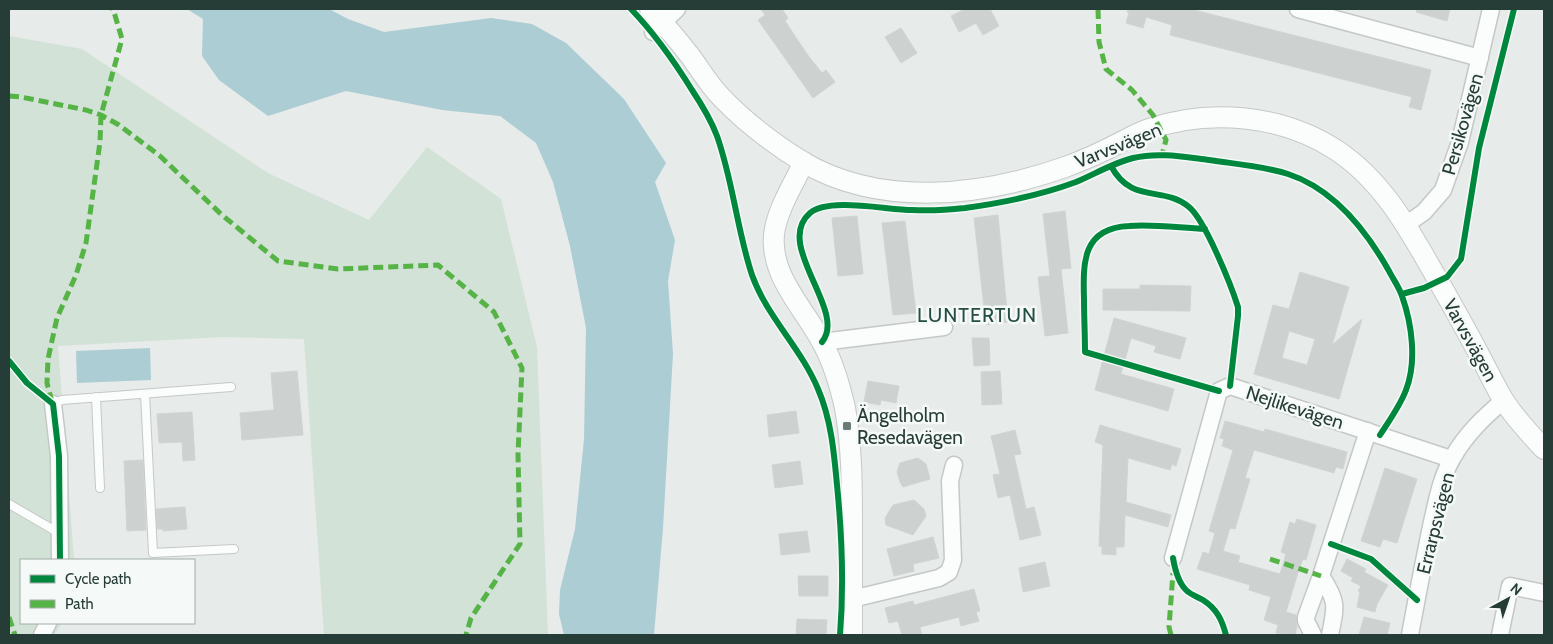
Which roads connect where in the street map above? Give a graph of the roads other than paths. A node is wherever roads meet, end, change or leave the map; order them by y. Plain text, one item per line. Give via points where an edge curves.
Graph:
1 (677, 9) edge
2 (1491, 9) edge
3 (1306, 10) edge
4 (655, 21) edge
5 (1480, 58) junction
6 (804, 162) junction
7 (1407, 224) junction
8 (944, 326) dead end
9 (822, 342) junction
10 (231, 387) dead end
11 (145, 394) junction
12 (96, 397) junction
13 (1504, 400) junction
14 (53, 404) joint
15 (1368, 431) junction
16 (1544, 449) edge
17 (1451, 458) junction
18 (954, 465) dead end
19 (100, 488) dead end
20 (9, 504) edge
21 (59, 533) junction
22 (234, 548) dead end
23 (1173, 558) dead end
24 (60, 559) edge
25 (1321, 576) junction
26 (1544, 593) edge
27 (852, 599) junction
28 (852, 635) edge
29 (1313, 635) edge
30 (1330, 635) edge
31 (1410, 635) edge
32 (1500, 635) edge

1 - 4 street
2 - 5 street, Persikovägen
3 - 5 street
4 - 6 street, Varvsvägen via 721,98 759,132
5 - 7 street, Persikovägen via 1460,142 1443,190 1424,212
6 - 7 street, Varvsvägen via 837,177 891,190 937,192 980,188 1065,167 1148,129 1221,116 1263,122 1308,134 1355,163
6 - 9 street via 779,213 774,243 782,280
7 - 13 street, Varvsvägen
8 - 9 street
9 - 27 street via 835,370 845,410 852,471
10 - 11 lane
11 - 12 lane
11 - 22 lane via 153,552
12 - 14 lane via 62,400
12 - 19 lane
13 - 16 street, Varvsvägen
13 - 17 street, Errarpsvägen via 1470,432
14 - 21 street via 59,456
15 - 17 street, Nejlikevägen
15 - 23 street, Nejlikevägen via 1230,386 1219,391
15 - 25 street
17 - 31 street, Errarpsvägen via 1440,485
18 - 27 street via 950,481 953,560 949,572 939,578
20 - 21 lane
21 - 24 street
25 - 29 street via 1306,617
25 - 30 street via 1332,593 1336,608
26 - 32 street via 1510,586
27 - 28 street

